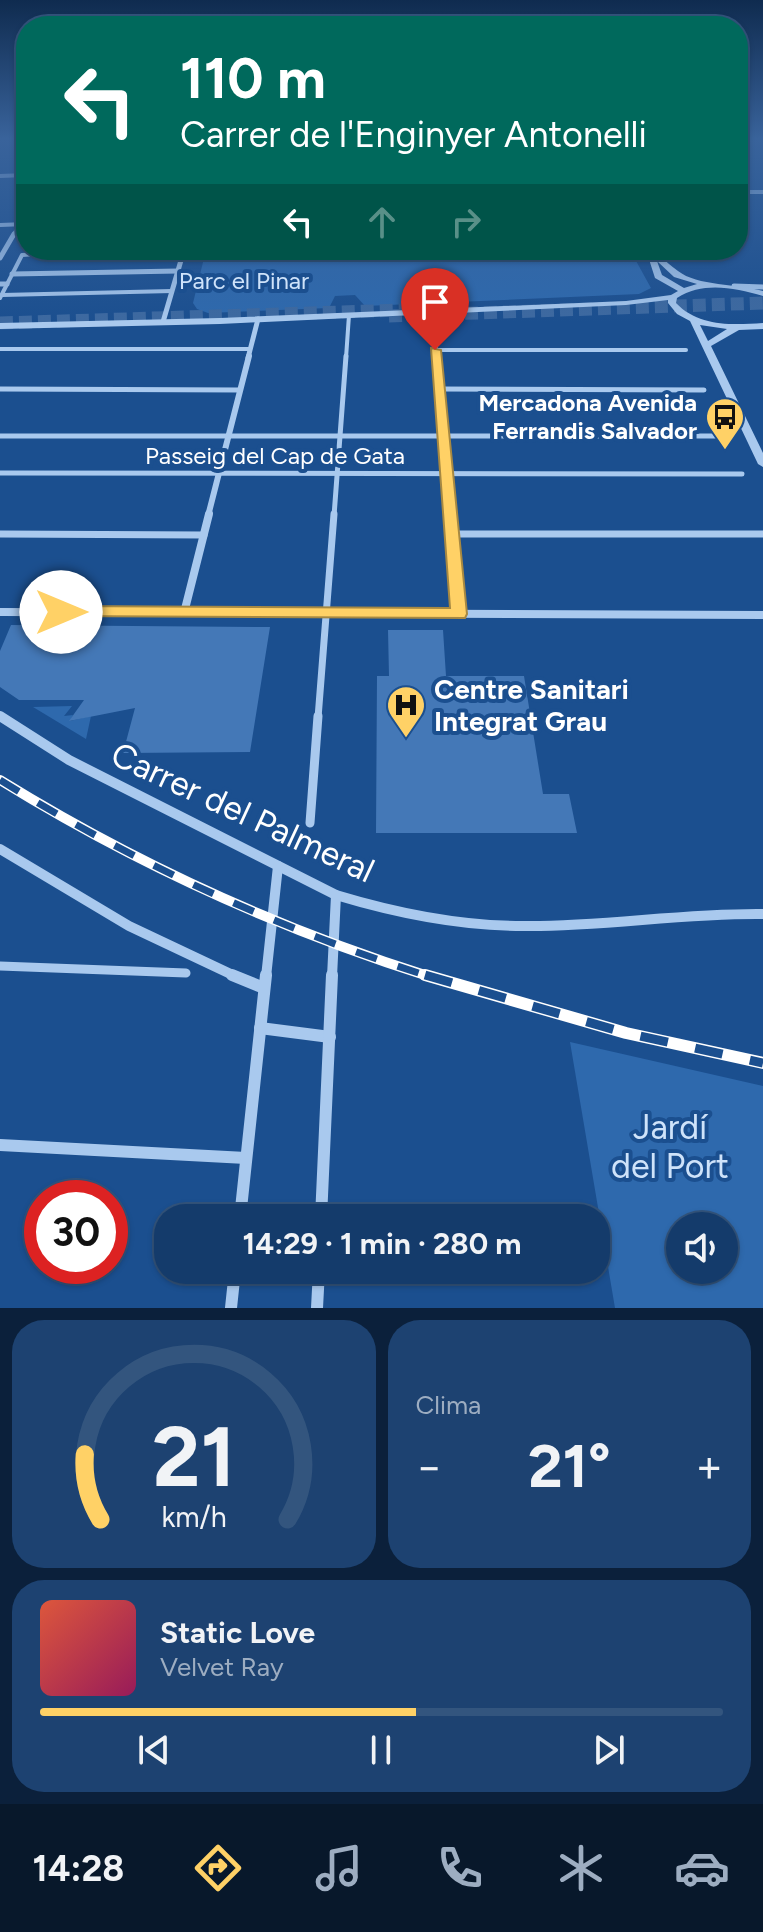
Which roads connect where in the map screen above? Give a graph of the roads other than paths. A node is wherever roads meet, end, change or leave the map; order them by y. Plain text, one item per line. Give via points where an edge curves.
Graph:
1 (16, 234) edge
2 (0, 258) edge
3 (19, 260) edge
4 (181, 260) edge
5 (653, 260) edge
6 (661, 260) edge
7 (178, 271) junction
8 (12, 274) junction
9 (0, 284) edge
10 (7, 284) junction
11 (708, 285) junction
12 (682, 290) junction
13 (172, 291) junction
14 (762, 292) edge
15 (1, 296) edge
16 (673, 297) junction
17 (626, 303) junction
18 (677, 310) junction
19 (432, 311) junction
20 (349, 315) junction
21 (258, 319) junction
22 (693, 319) junction
23 (163, 322) junction
24 (0, 325) edge
25 (763, 326) edge
26 (736, 328) junction
27 (705, 346) junction
28 (0, 349) edge
29 (250, 349) junction
30 (435, 350) junction
31 (686, 350) dead end
32 (0, 389) edge
33 (439, 389) junction
34 (240, 390) junction
35 (704, 390) dead end
36 (0, 436) edge
37 (228, 436) junction
38 (340, 436) junction
39 (443, 436) junction
40 (724, 436) dead end
41 (763, 464) edge
42 (0, 473) edge
43 (219, 474) junction
44 (337, 474) junction
45 (446, 474) junction
46 (742, 474) dead end
47 (0, 534) edge
48 (452, 534) junction
49 (763, 534) edge
50 (204, 535) junction
51 (0, 612) edge
52 (184, 613) junction
53 (326, 613) junction
54 (459, 614) junction
55 (763, 615) edge
56 (0, 716) edge
57 (310, 823) dead end
58 (0, 849) edge
59 (278, 866) junction
60 (336, 895) junction
61 (763, 914) edge
62 (0, 966) edge
63 (186, 973) dead end
64 (264, 988) junction
65 (260, 1028) junction
66 (330, 1037) junction
67 (0, 1145) edge
68 (246, 1158) junction
69 (241, 1204) edge
70 (322, 1204) edge
71 (234, 1284) edge
72 (318, 1284) edge
73 (231, 1308) edge
74 (317, 1308) edge

1 - 2 street
3 - 8 street
4 - 7 street
5 - 12 street via 658,276
6 - 11 street via 677,275
7 - 8 street
7 - 13 street
8 - 10 street
9 - 10 street
10 - 15 street
11 - 12 street
11 - 14 street
12 - 16 street
13 - 15 street
13 - 23 street
16 - 17 street
16 - 18 street
17 - 18 street
17 - 19 street
18 - 22 street
19 - 20 street
19 - 30 street
20 - 21 street
20 - 38 street
21 - 23 street
21 - 29 street
22 - 26 street
22 - 27 street
23 - 24 street
25 - 26 street
26 - 27 street
27 - 41 street
28 - 29 street
29 - 34 street
30 - 31 street
30 - 33 street
32 - 34 street
33 - 35 street
33 - 39 street
34 - 37 street
36 - 37 street, Passeig del Cap de Gata
37 - 38 street, Passeig del Cap de Gata
37 - 43 street
38 - 39 street, Passeig del Cap de Gata
38 - 44 street
39 - 40 street, Passeig del Cap de Gata
39 - 45 street
42 - 43 street, Passeig del Cap de Gata
43 - 44 street, Passeig del Cap de Gata
43 - 50 street
44 - 45 street, Passeig del Cap de Gata
44 - 53 street
45 - 46 street, Passeig del Cap de Gata
45 - 48 street
47 - 50 street
48 - 49 street
48 - 54 street
50 - 52 street
51 - 52 street
52 - 53 street
53 - 54 street
53 - 57 street
54 - 55 street
56 - 59 street, Carrer del Palmeral via 69,760
58 - 64 street via 195,961
59 - 60 street, Carrer del Palmeral
59 - 64 street
60 - 61 street, Carrer del Palmeral via 444,921 550,926
60 - 66 street
62 - 63 street
64 - 65 street
65 - 66 street
65 - 68 street
66 - 70 street
67 - 68 street
68 - 69 street
71 - 73 street
72 - 74 street

